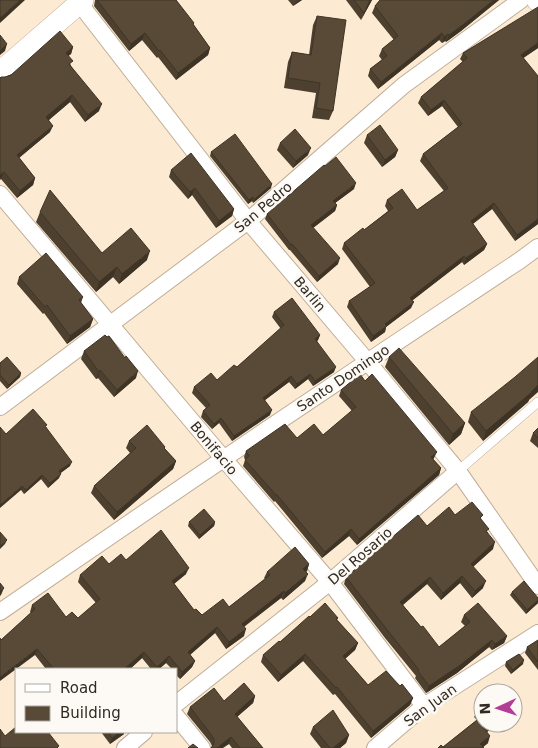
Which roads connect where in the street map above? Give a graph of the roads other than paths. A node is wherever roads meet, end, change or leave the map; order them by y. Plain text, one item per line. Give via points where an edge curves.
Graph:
1 (521, 0) edge
2 (82, 2) edge
3 (0, 72) edge
4 (0, 194) edge
5 (248, 221) junction
6 (538, 247) edge
7 (110, 324) junction
8 (367, 361) junction
9 (538, 402) edge
10 (0, 407) edge
11 (223, 458) junction
12 (458, 471) junction
13 (330, 582) junction
14 (538, 586) edge
15 (0, 612) edge
16 (538, 633) edge
17 (178, 702) edge
18 (424, 706) junction
19 (178, 718) edge
20 (143, 733) edge
21 (125, 748) edge
22 (202, 748) edge
23 (375, 748) edge

1 - 5 street, San Pedro via 404,85
2 - 3 street
2 - 5 street, Barlin
4 - 7 street, Bonifacio
5 - 7 street, San Pedro
5 - 8 street, Barlin
6 - 8 street, Santo Domingo
7 - 10 street, San Pedro
7 - 11 street, Bonifacio
8 - 11 street, Santo Domingo
8 - 12 street, Barlin
9 - 12 lane, Del Rosario
11 - 13 street, Bonifacio
11 - 15 street, Santo Domingo
12 - 13 street, Del Rosario
12 - 14 street, Barlin
13 - 17 street, Del Rosario
13 - 18 street, Bonifacio
16 - 18 street, San Juan
18 - 23 street, San Juan
19 - 22 street
20 - 21 street

